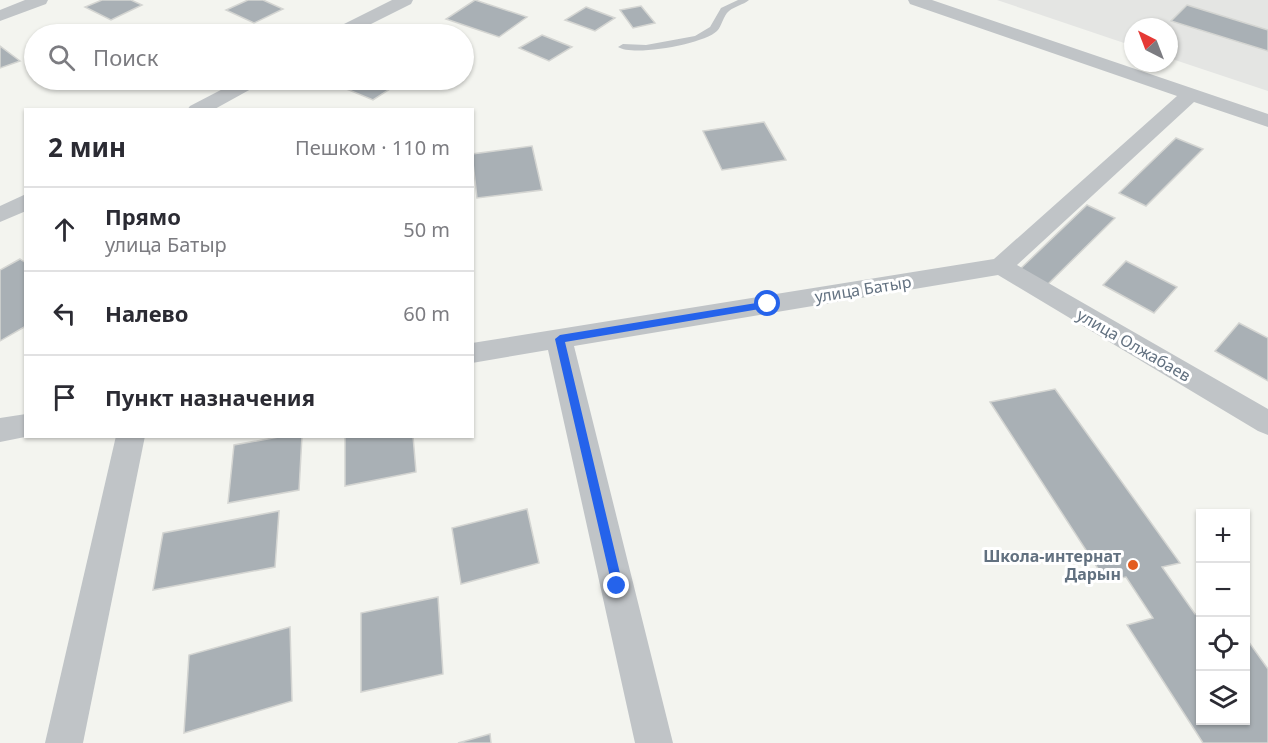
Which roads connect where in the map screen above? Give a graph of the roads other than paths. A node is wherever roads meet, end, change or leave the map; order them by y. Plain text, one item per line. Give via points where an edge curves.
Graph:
1 (40, 0) edge
2 (405, 0) edge
3 (745, 0) edge
4 (919, 0) edge
5 (0, 15) edge
6 (358, 24) edge
7 (623, 48) dead end
8 (234, 90) edge
9 (1191, 94) junction
10 (201, 108) edge
11 (1268, 121) edge
12 (24, 202) edge
13 (0, 215) edge
14 (1001, 266) junction
15 (560, 339) junction
16 (474, 353) edge
17 (1268, 423) edge
18 (24, 426) edge
19 (0, 430) edge
20 (131, 438) edge
21 (64, 743) edge
22 (654, 743) edge

1 - 5 street
2 - 6 street
3 - 7 lane via 724,10 714,29 698,38 646,48
4 - 9 street
8 - 10 street
9 - 11 street
9 - 14 street
12 - 13 street
14 - 15 street, улица Батыр
14 - 17 street, улица Олжабаев
15 - 16 street, улица Батыр
15 - 22 street
18 - 19 street
20 - 21 street

